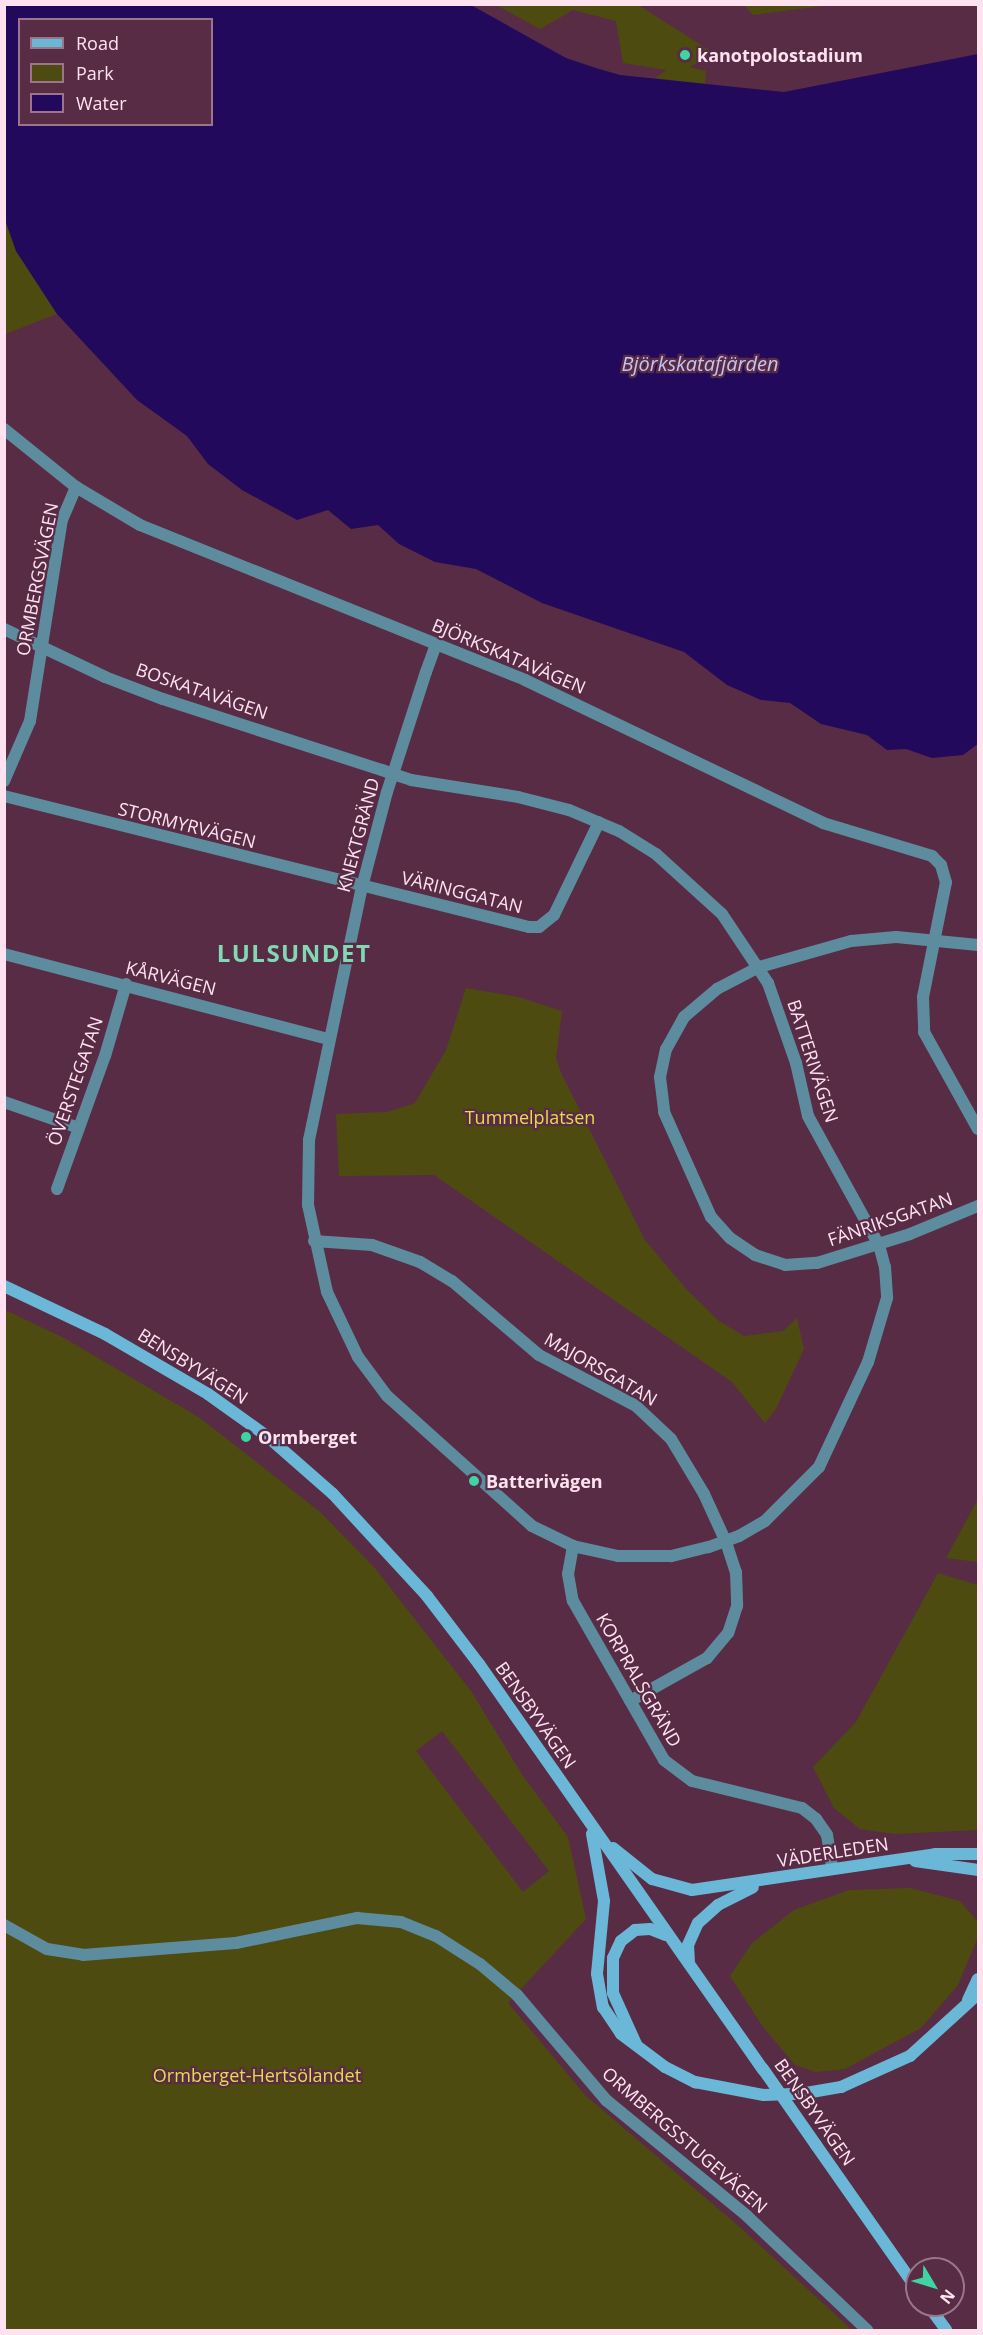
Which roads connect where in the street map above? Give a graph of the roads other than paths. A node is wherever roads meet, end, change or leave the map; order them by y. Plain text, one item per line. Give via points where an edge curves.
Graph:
1 (4, 429) edge
2 (76, 487) junction
3 (4, 629) edge
4 (436, 644) junction
5 (41, 647) junction
6 (393, 774) junction
7 (4, 781) edge
8 (4, 796) edge
9 (599, 822) junction
10 (362, 887) junction
11 (936, 939) junction
12 (978, 945) edge
13 (4, 954) edge
14 (759, 967) junction
15 (126, 984) junction
16 (328, 1039) junction
17 (4, 1102) edge
18 (977, 1123) edge
19 (79, 1128) junction
20 (57, 1189) dead end
21 (978, 1206) edge
22 (314, 1241) junction
23 (879, 1245) junction
24 (4, 1286) edge
25 (726, 1542) junction
26 (573, 1546) junction
27 (630, 1701) junction
28 (582, 1814) junction
29 (978, 1854) edge
30 (908, 1859) junction
31 (832, 1868) junction
32 (978, 1870) edge
33 (763, 1882) junction
34 (5, 1927) edge
35 (670, 1938) junction
36 (689, 1965) junction
37 (978, 1979) edge
38 (978, 1994) edge
39 (966, 2003) junction
40 (636, 2044) junction
41 (905, 2272) edge
42 (936, 2317) edge
43 (867, 2331) edge
44 (946, 2331) edge

1 - 2 street, BJÖRKSKATAVÄGEN
2 - 4 street, BJÖRKSKATAVÄGEN via 164,536
2 - 5 street, ORMBERGSVÄGEN via 62,520
3 - 5 street, BOSKATAVÄGEN
4 - 6 street, KNEKTGRÄND
4 - 11 street, BJÖRKSKATAVÄGEN via 566,698 823,823 932,856 941,865 946,882
5 - 6 street, BOSKATAVÄGEN via 163,699
5 - 7 street, ORMBERGSVÄGEN via 30,721
6 - 9 street, BATTERIVÄGEN via 534,800
6 - 10 street, KNEKTGRÄND
8 - 10 street, STORMYRVÄGEN
9 - 10 street, VÄRINGGATAN via 554,915 539,927
9 - 14 street, BATTERIVÄGEN via 636,842 690,882 722,914
10 - 16 street, KNEKTGRÄND
11 - 12 street, FÄNRIKSGATAN
11 - 14 street, FÄNRIKSGATAN via 851,941
11 - 18 street, BJÖRKSKATAVÄGEN via 922,1008 924,1032
13 - 15 street, KÅRVÄGEN
14 - 23 street, BATTERIVÄGEN via 780,1012 808,1116
14 - 23 street, FÄNRIKSGATAN via 717,989 684,1017 666,1049 660,1077 664,1112 686,1167 711,1217 730,1238 755,1255 785,1265 817,1263
15 - 16 street, KÅRVÄGEN
15 - 19 street, ÖVERSTEGATAN
16 - 22 street, BATTERIVÄGEN via 307,1160
17 - 19 street
19 - 20 street, ÖVERSTEGATAN
21 - 23 street, FÄNRIKSGATAN
22 - 25 street, MAJORSGATAN via 372,1245 420,1262 452,1281 553,1365 648,1415 676,1447
22 - 26 street, BATTERIVÄGEN via 341,1324 358,1357 387,1396 517,1515
23 - 25 street, BATTERIVÄGEN via 885,1267 886,1307 868,1362 830,1451 786,1504 750,1531
24 - 28 main road, BENSBYVÄGEN via 105,1334 208,1394 268,1437 333,1494 427,1596
25 - 26 street, BATTERIVÄGEN via 652,1557 618,1556
25 - 27 street, MAJORSGATAN via 738,1592 728,1633 707,1658
26 - 27 street, KORPRALSGRÄND via 568,1574 573,1601
27 - 31 street, KORPRALSGRÄND via 664,1761 683,1778 785,1802 811,1814 827,1835
28 - 33 main road, VÄDERLEDEN via 633,1867 663,1885 709,1890
28 - 35 main road, BENSBYVÄGEN
28 - 40 main road via 594,1839 603,1887 598,1990 617,2029
29 - 30 main road, VÄDERLEDEN via 935,1854
30 - 31 main road, VÄDERLEDEN
30 - 32 main road, VÄDERLEDEN
31 - 33 main road, VÄDERLEDEN
33 - 36 main road, VÄDERLEDEN via 706,1914 691,1934
34 - 43 street, ORMBERGSSTUGEVÄGEN via 47,1949 83,1955 236,1943 357,1918 401,1922 436,1936 480,1964 517,1995 606,2100 747,2216
35 - 36 main road, BENSBYVÄGEN
35 - 40 main road via 650,1929 635,1930 625,1936 613,1958 613,1994
36 - 41 main road, BENSBYVÄGEN, bridge
37 - 39 main road
38 - 39 main road
39 - 40 main road via 934,2037 889,2068 841,2087 807,2094 764,2095 707,2085 665,2067
42 - 44 main road

